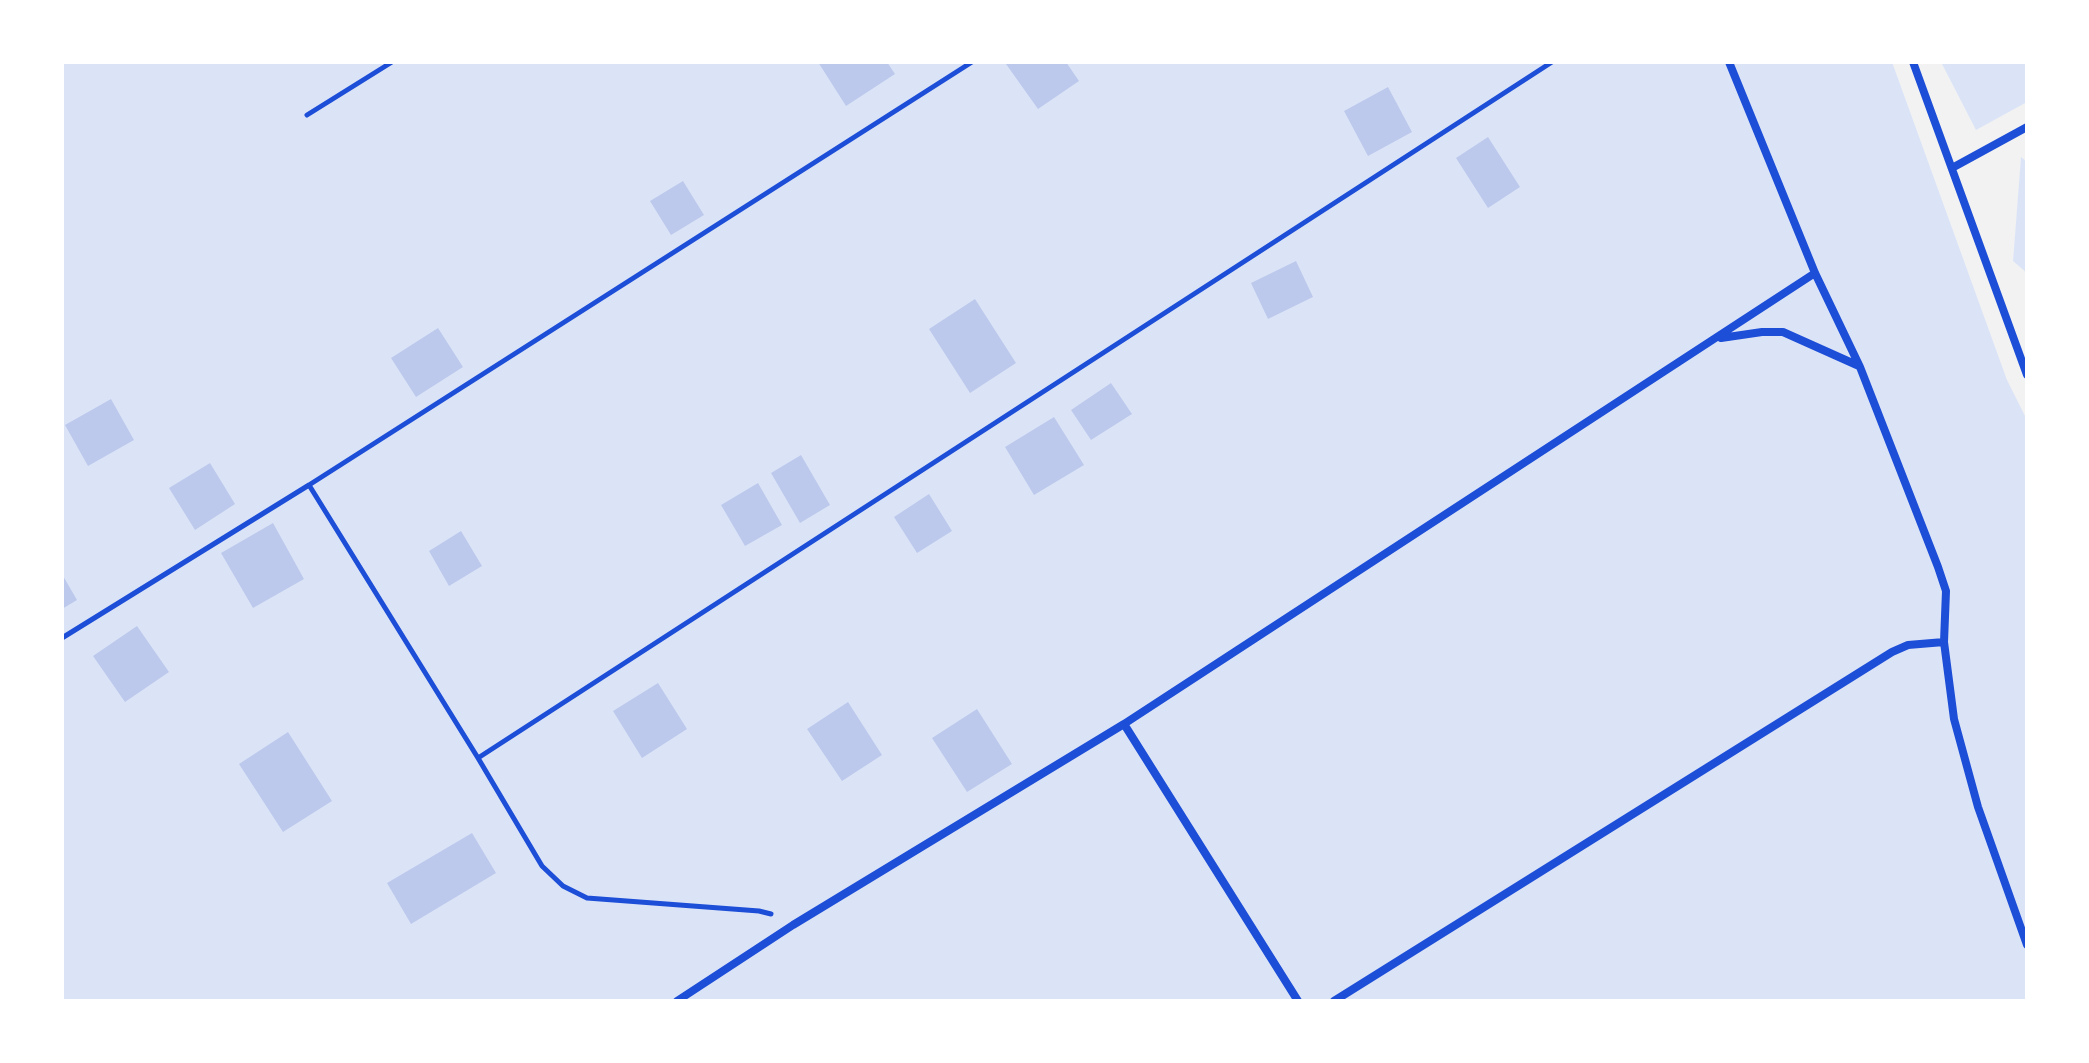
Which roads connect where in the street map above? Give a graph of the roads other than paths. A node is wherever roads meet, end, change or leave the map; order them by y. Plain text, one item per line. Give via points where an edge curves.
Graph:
1 (1729, 62) edge
2 (1913, 62) edge
3 (2027, 127) edge
4 (1952, 168) junction
5 (1815, 273) junction
6 (1717, 338) junction
7 (1860, 367) junction
8 (2027, 375) edge
9 (1944, 642) junction
10 (1124, 724) junction
11 (2027, 945) edge
12 (677, 1001) edge
13 (1298, 1001) edge
14 (1334, 1001) edge

1 - 5 street
2 - 4 street
3 - 4 street
4 - 8 street
5 - 6 street
5 - 7 street
6 - 7 street via 1783,332
6 - 10 street
7 - 9 street via 1946,591
9 - 11 street via 1954,719 1978,807
9 - 14 street via 1892,652
10 - 12 street
10 - 13 street

